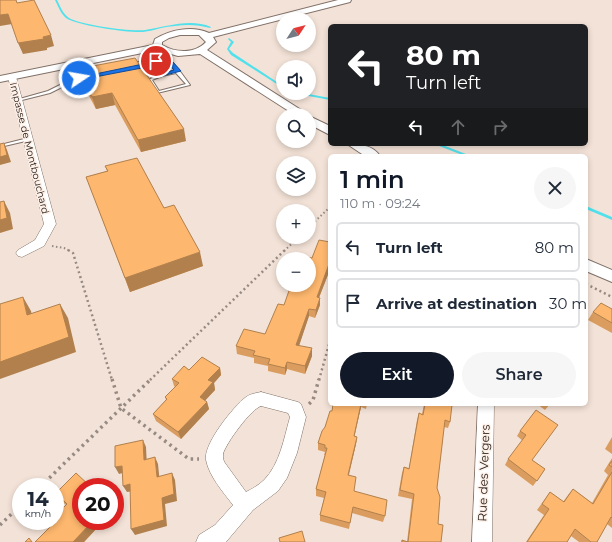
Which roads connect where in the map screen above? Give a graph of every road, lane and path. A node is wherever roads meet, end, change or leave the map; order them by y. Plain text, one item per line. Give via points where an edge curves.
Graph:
1 (347, 0) edge
2 (208, 36) junction
3 (158, 48) junction
4 (200, 50) junction
5 (178, 71) junction
6 (94, 75) edge
7 (162, 75) junction
8 (12, 77) junction
9 (0, 79) edge
10 (18, 100) junction
11 (293, 108) edge
12 (316, 123) edge
13 (328, 130) edge
14 (28, 139) junction
15 (0, 146) edge
16 (356, 146) edge
17 (370, 154) edge
18 (328, 209) edge
19 (316, 220) edge
20 (40, 243) junction
21 (292, 244) edge
22 (22, 253) dead end
23 (588, 266) edge
24 (612, 276) edge
25 (588, 285) edge
26 (612, 297) edge
27 (328, 348) edge
28 (486, 406) edge
29 (121, 408) junction
30 (298, 413) junction
31 (214, 458) junction
32 (49, 478) edge
33 (244, 505) junction
34 (12, 514) edge
35 (0, 525) edge
36 (206, 542) edge
37 (482, 542) edge

1 - 2 street
2 - 3 street via 189,32 172,34 158,41
2 - 4 street via 211,42
3 - 4 street via 166,52 179,53
3 - 8 street via 83,66
4 - 11 street
5 - 7 lane
5 - 7 lane via 188,85 158,92 150,80
5 - 7 lane via 174,65 166,61 127,66 153,65
6 - 10 lane via 75,79 49,92
8 - 9 street
8 - 10 street, Impasse de Montbouchard
10 - 14 street, Impasse de Montbouchard
12 - 13 street
14 - 15 lane
14 - 20 street, Impasse de Montbouchard via 50,224
16 - 17 street
18 - 19 path
20 - 22 street
20 - 29 path via 64,248 73,253
21 - 29 path
23 - 24 street
25 - 26 path
27 - 30 path via 313,400
28 - 37 street, Rue des Vergers
29 - 31 path via 189,459
29 - 32 path
30 - 31 street via 292,407 261,399 253,400 221,439
30 - 33 street via 277,480
31 - 33 street
33 - 36 street via 231,523
34 - 35 path

